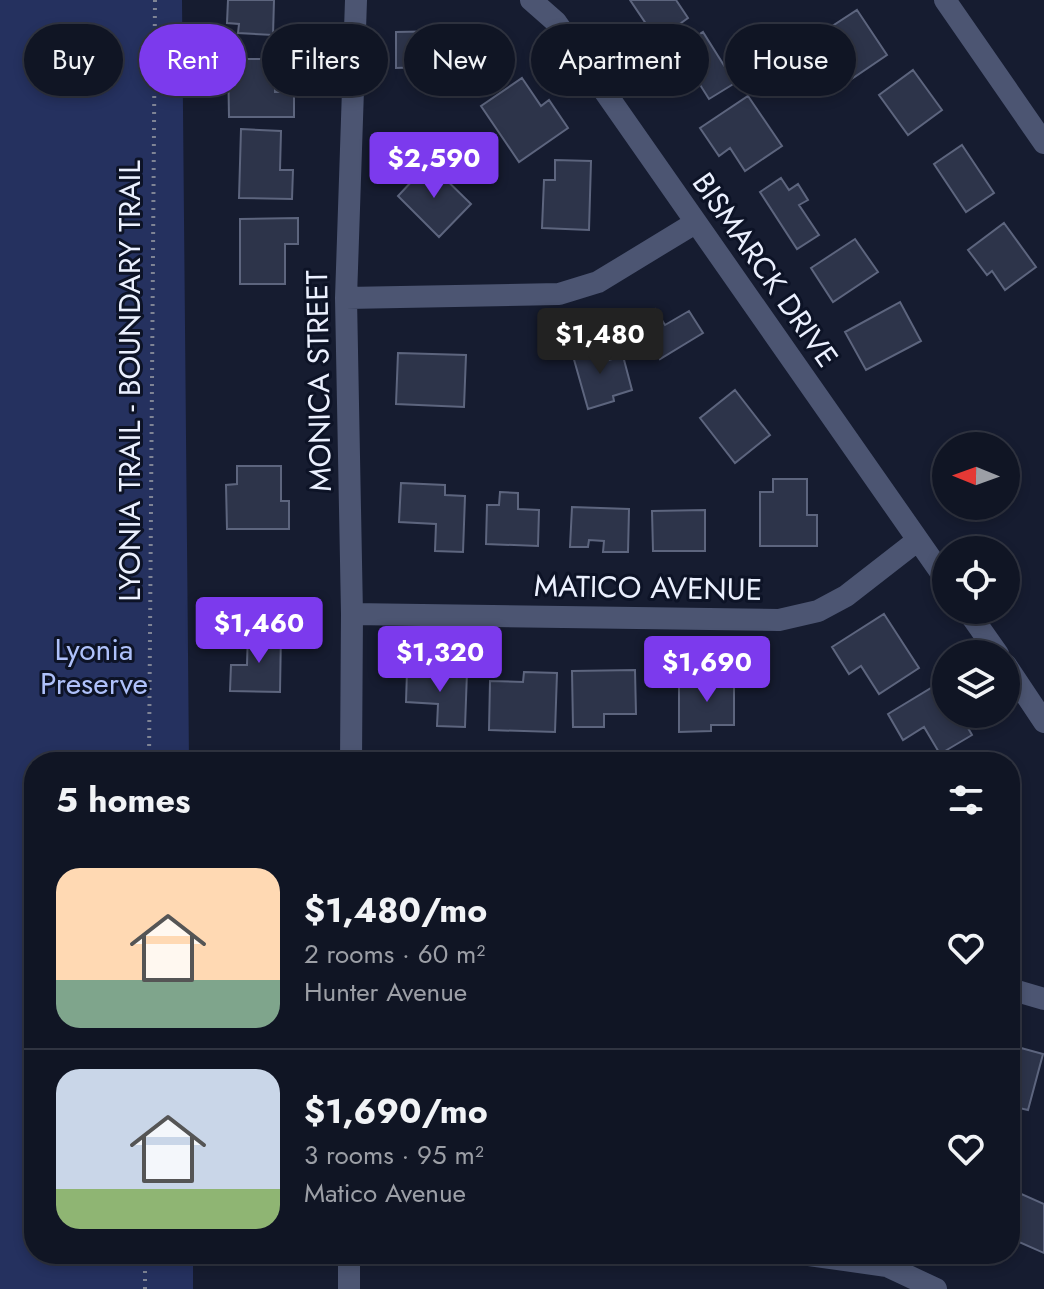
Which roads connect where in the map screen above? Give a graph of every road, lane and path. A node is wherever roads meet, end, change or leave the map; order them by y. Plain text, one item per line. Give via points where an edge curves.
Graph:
1 (155, 0) edge
2 (356, 0) edge
3 (531, 0) edge
4 (945, 0) edge
5 (1044, 143) edge
6 (695, 223) junction
7 (346, 298) junction
8 (918, 540) junction
9 (932, 560) edge
10 (352, 614) junction
11 (1020, 686) edge
12 (1044, 722) edge
13 (149, 752) edge
14 (351, 752) edge
15 (1020, 992) edge
16 (1044, 999) edge
17 (145, 1264) edge
18 (349, 1264) edge
19 (873, 1264) edge
20 (145, 1289) edge
21 (349, 1289) edge
22 (936, 1289) edge

1 - 13 path, LYONIA TRAIL - BOUNDARY TRAIL
2 - 7 street, MONICA STREET
3 - 6 street, BISMARCK DRIVE via 556,22
4 - 5 street
6 - 7 street via 598,282 559,294
6 - 8 street, BISMARCK DRIVE
7 - 10 street, MONICA STREET
8 - 9 street, BISMARCK DRIVE
8 - 10 street, MATICO AVENUE via 846,596 818,611 779,620
10 - 14 street, MONICA STREET
11 - 12 street
15 - 16 street
17 - 20 path
18 - 21 street
19 - 22 street

